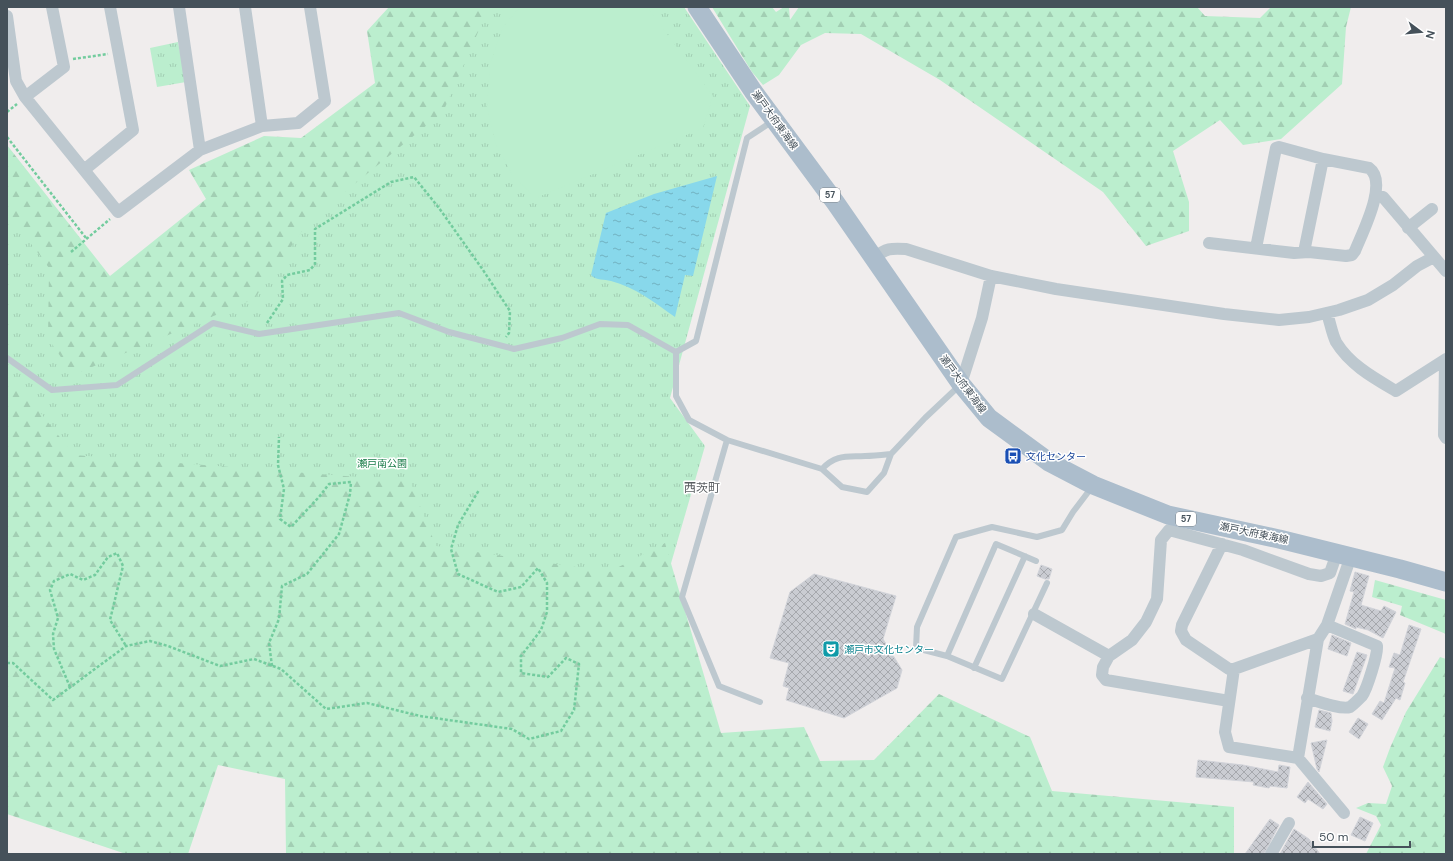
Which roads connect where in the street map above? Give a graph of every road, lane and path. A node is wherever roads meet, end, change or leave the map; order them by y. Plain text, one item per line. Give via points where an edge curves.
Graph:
1 (52, 7) edge
2 (110, 7) edge
3 (179, 7) edge
4 (245, 7) edge
5 (310, 7) edge
6 (697, 7) edge
7 (7, 16) edge
8 (118, 52) junction
9 (62, 60) junction
10 (25, 97) junction
11 (774, 120) junction
12 (262, 126) junction
13 (7, 137) edge
14 (200, 150) junction
15 (1323, 159) junction
16 (84, 170) junction
17 (1376, 195) junction
18 (1432, 209) dead end
19 (118, 212) junction
20 (1408, 228) junction
21 (86, 238) junction
22 (1209, 243) dead end
23 (1256, 248) junction
24 (71, 252) dead end
25 (1304, 252) junction
26 (1434, 257) junction
27 (874, 258) junction
28 (1446, 271) edge
29 (991, 276) junction
30 (1327, 313) junction
31 (259, 334) junction
32 (499, 345) junction
33 (676, 352) junction
34 (7, 358) edge
35 (1445, 359) edge
36 (961, 384) junction
37 (279, 437) dead end
38 (1446, 438) edge
39 (727, 440) junction
40 (891, 454) junction
41 (822, 469) junction
42 (1093, 485) junction
43 (479, 490) dead end
44 (1222, 544) junction
45 (1344, 554) junction
46 (1025, 556) junction
47 (1036, 561) dead end
48 (1446, 582) edge
49 (1047, 583) dead end
50 (1034, 614) junction
51 (1327, 625) junction
52 (1318, 639) junction
53 (126, 646) junction
54 (947, 656) junction
55 (1109, 656) junction
56 (7, 663) edge
57 (272, 666) junction
58 (974, 668) junction
59 (1234, 669) junction
60 (70, 687) junction
61 (1308, 698) junction
62 (1229, 701) junction
63 (760, 702) dead end
64 (1298, 758) junction
65 (1344, 812) dead end
66 (1289, 823) dead end
67 (1271, 854) edge

1 - 9 street
2 - 8 street
3 - 14 street
4 - 12 street
5 - 12 street via 325,101 298,123
6 - 11 main road, 瀬戸大府東海線 / 57
7 - 10 street via 16,81
8 - 9 path
8 - 16 street via 133,130
9 - 10 street via 64,67
10 - 16 street
11 - 27 main road, 瀬戸大府東海線 / 57
11 - 33 lane via 748,138 696,341
12 - 14 street
13 - 21 path
14 - 19 street
15 - 17 street via 1369,168 1376,179
15 - 23 street via 1276,148
15 - 25 street
16 - 19 street
17 - 20 street via 1383,197
17 - 25 street via 1352,255
18 - 20 street
19 - 21 path
20 - 26 street
21 - 24 path
22 - 23 street
23 - 25 street
26 - 28 street
26 - 30 street via 1368,300
27 - 29 street via 883,250 906,249
27 - 36 main road, 瀬戸大府東海線 / 57
29 - 30 street via 1056,289 1224,314 1279,320
29 - 36 street via 982,318
30 - 35 street via 1336,341 1354,364 1396,391
31 - 32 lane via 399,313 449,332
31 - 32 path via 283,299 282,281 287,275 310,270 315,264 315,229 390,182 414,177 439,208 510,311 509,333
31 - 34 lane via 213,323 117,385 52,390
32 - 33 lane via 514,349 562,338 600,324 628,325
33 - 39 lane via 676,396 689,420
35 - 38 street
36 - 40 lane
36 - 42 main road, 瀬戸大府東海線 / 57 via 989,418 1049,462
37 - 57 path via 278,465 284,489 280,519 291,527 329,484 351,482 339,534 307,574 282,586 279,619 269,643
39 - 41 lane
39 - 63 lane via 682,597 719,686
40 - 41 lane via 843,456 829,462
40 - 41 lane via 884,473 867,492 842,488
42 - 45 main road, 瀬戸大府東海線 / 57 via 1168,515
42 - 54 lane via 1062,530 1037,537 992,527 956,537 917,627 916,648
43 - 57 path via 458,525 451,549 458,574 498,592 521,587 538,568 547,583 548,612 541,630 521,656 521,674 548,677 566,658 579,664 574,710 560,731 529,739 512,729 420,716 367,703 326,709 281,669
44 - 45 street via 1321,576 1330,573
44 - 55 street via 1169,530 1161,540 1156,599 1146,622 1132,640
44 - 59 street via 1181,631 1186,640 1229,669
45 - 48 main road, 瀬戸大府東海線 / 57
45 - 51 street
46 - 47 lane
46 - 54 lane via 996,544
46 - 58 lane
49 - 50 lane
50 - 55 street
50 - 58 lane via 1002,679
51 - 52 street
51 - 61 street via 1377,646 1377,650 1362,696 1351,706 1343,708
52 - 59 street
52 - 61 street
53 - 57 path via 150,641 220,666 254,659
53 - 60 path
53 - 60 path via 110,620 123,566 117,553 108,557 95,575 83,580 70,574 54,581 50,590 58,618 53,634 54,649
54 - 58 lane
55 - 62 street via 1103,666 1102,675 1106,680
56 - 60 path via 13,663 53,700
59 - 62 street
61 - 64 street
62 - 64 street via 1225,732 1229,747
64 - 65 street
66 - 67 street

